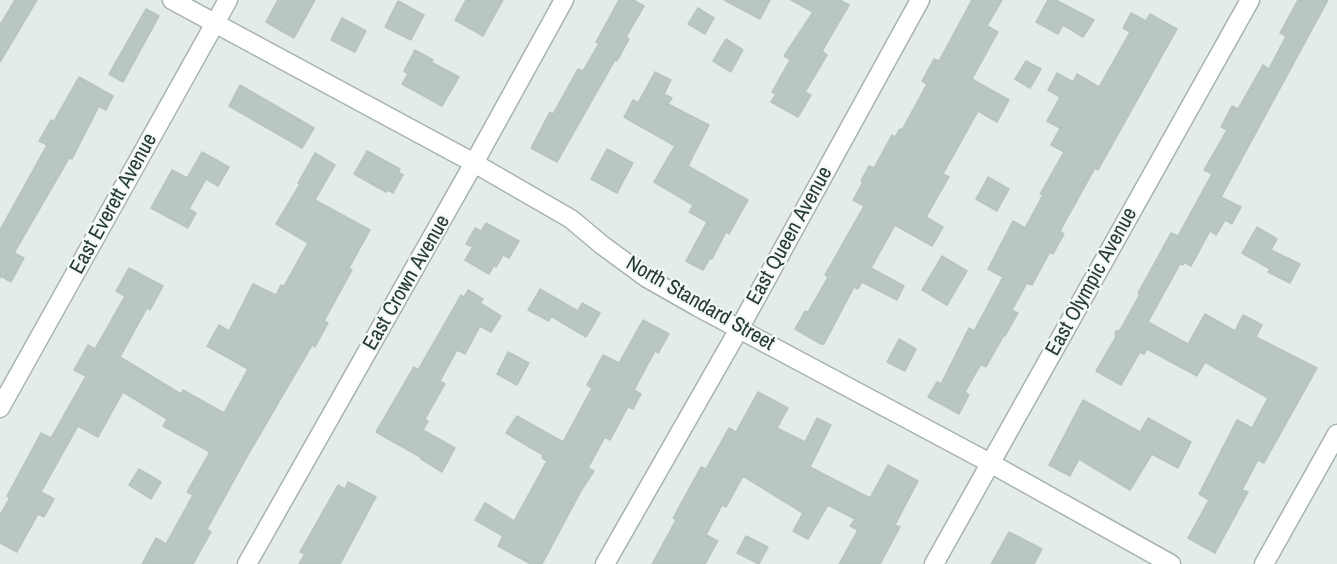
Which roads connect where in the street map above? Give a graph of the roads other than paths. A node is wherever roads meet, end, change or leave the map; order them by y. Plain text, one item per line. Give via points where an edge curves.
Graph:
1 (172, 0) edge
2 (228, 0) edge
3 (564, 0) edge
4 (920, 0) edge
5 (1250, 0) edge
6 (215, 24) junction
7 (474, 163) junction
8 (739, 329) junction
9 (0, 408) edge
10 (1337, 434) edge
11 (990, 463) junction
12 (247, 564) edge
13 (605, 564) edge
14 (934, 564) edge
15 (1171, 564) edge
16 (1264, 564) edge

1 - 6 street, North Standard Street
2 - 6 street, East Everett Avenue
3 - 7 street, East Crown Avenue
4 - 8 street, East Queen Avenue
5 - 11 street, East Olympic Avenue
6 - 7 street, North Standard Street
6 - 9 street, East Everett Avenue
7 - 8 street, North Standard Street via 571,219 647,278
7 - 12 street, East Crown Avenue
8 - 11 street, North Standard Street
8 - 13 street, East Queen Avenue
10 - 16 street
11 - 14 street, East Olympic Avenue
11 - 15 street, North Standard Street

